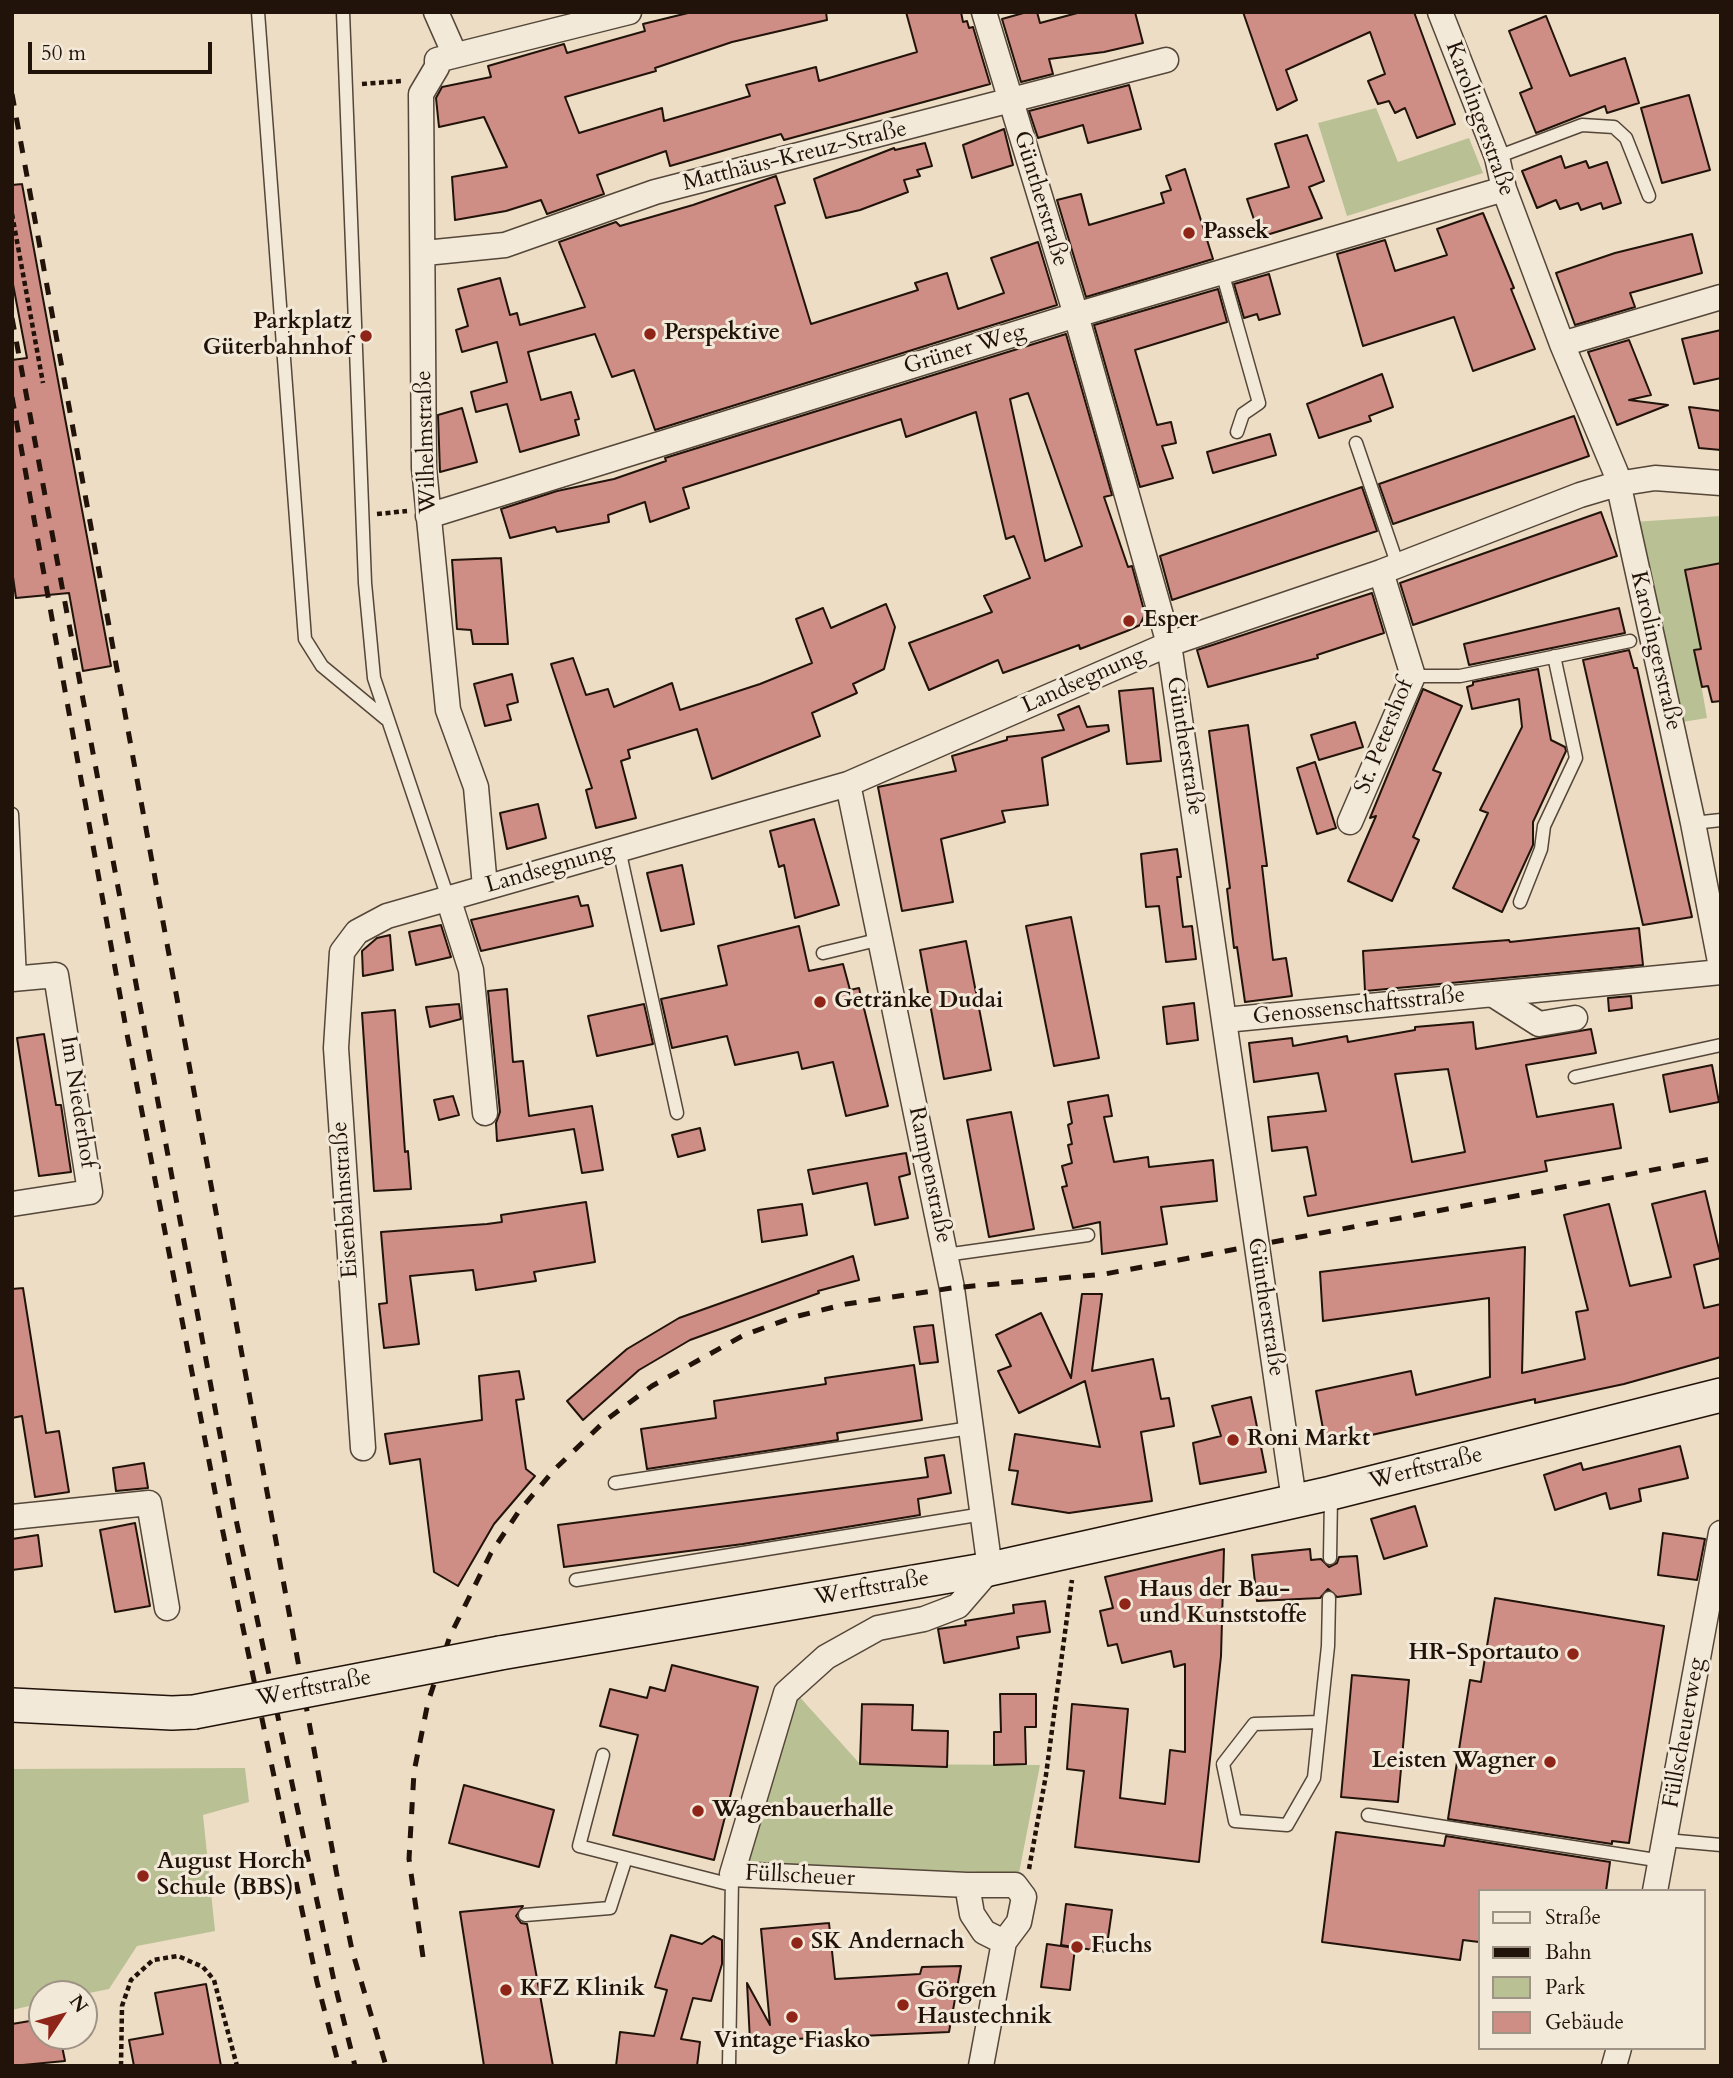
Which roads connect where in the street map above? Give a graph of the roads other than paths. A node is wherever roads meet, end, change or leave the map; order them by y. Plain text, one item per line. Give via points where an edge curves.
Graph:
1 (258, 12) edge
2 (343, 12) edge
3 (436, 12) edge
4 (629, 12) edge
5 (984, 12) edge
6 (1440, 12) edge
7 (455, 55) junction
8 (1167, 60) dead end
9 (1009, 102) junction
10 (1497, 157) junction
11 (1504, 189) junction
12 (1648, 196) dead end
13 (425, 253) junction
14 (1222, 272) junction
15 (1721, 297) edge
16 (1076, 315) junction
17 (1562, 344) junction
18 (1237, 432) dead end
19 (1356, 443) dead end
20 (1721, 483) edge
21 (1618, 484) junction
22 (428, 516) junction
23 (1389, 569) junction
24 (1630, 641) dead end
25 (1169, 644) junction
26 (1554, 656) junction
27 (1413, 676) junction
28 (387, 719) junction
29 (848, 784) junction
30 (12, 814) edge
31 (1721, 820) edge
32 (1350, 822) dead end
33 (1693, 822) junction
34 (619, 849) junction
35 (485, 887) junction
36 (448, 898) junction
37 (1520, 902) dead end
38 (881, 939) junction
39 (342, 952) joint
40 (822, 953) dead end
41 (1721, 970) edge
42 (16, 979) edge
43 (1492, 994) junction
44 (1575, 1018) dead end
45 (1225, 1020) junction
46 (1721, 1045) edge
47 (1575, 1077) dead end
48 (485, 1113) dead end
49 (677, 1113) dead end
50 (12, 1204) edge
51 (1088, 1235) dead end
52 (946, 1255) junction
53 (1721, 1395) edge
54 (971, 1428) junction
55 (363, 1448) dead end
56 (615, 1483) dead end
57 (1331, 1493) junction
58 (1294, 1500) junction
59 (983, 1514) junction
60 (12, 1517) edge
61 (1721, 1533) edge
62 (1330, 1558) dead end
63 (990, 1569) junction
64 (576, 1580) dead end
65 (1329, 1598) dead end
66 (167, 1608) dead end
67 (12, 1705) edge
68 (1320, 1722) junction
69 (603, 1755) dead end
70 (1368, 1815) dead end
71 (1721, 1845) edge
72 (1664, 1851) junction
73 (626, 1858) junction
74 (732, 1880) junction
75 (967, 1885) junction
76 (1655, 1889) edge
77 (525, 1915) dead end
78 (1004, 1942) junction
79 (729, 2066) edge
80 (981, 2066) edge

1 - 28 lane via 305,639 322,666
2 - 28 lane via 365,583 374,678
3 - 7 street
4 - 7 street
5 - 9 street, Güntherstraße
6 - 10 street, Karolingerstraße
7 - 13 street, Wilhelmstraße via 437,60 421,94
8 - 9 street, Matthäus-Kreuz-Straße
9 - 13 street, Matthäus-Kreuz-Straße via 654,192 505,245
9 - 16 street, Güntherstraße
10 - 11 street, Karolingerstraße
10 - 12 lane via 1582,125 1614,127 1626,138
11 - 14 street, Grüner Weg
11 - 17 street, Karolingerstraße
13 - 22 street, Wilhelmstraße
14 - 16 street, Grüner Weg
14 - 18 lane via 1259,403 1242,414
15 - 17 street
16 - 22 street, Grüner Weg
16 - 25 street, Güntherstraße
17 - 21 street, Karolingerstraße
19 - 23 lane
20 - 21 street, Landsegnung via 1655,478
21 - 23 street, Landsegnung
21 - 33 street, Karolingerstraße
22 - 35 street, Wilhelmstraße via 448,710 476,787
23 - 25 street, Landsegnung
23 - 27 street, St. Petershof
24 - 26 lane
25 - 29 street, Landsegnung
25 - 45 street, Güntherstraße
26 - 27 lane via 1460,676
26 - 37 lane via 1576,758 1545,825 1541,849
27 - 32 street, St. Petershof
28 - 36 lane
29 - 34 street, Landsegnung
29 - 38 street, Rampenstraße
30 - 42 lane
31 - 33 lane
33 - 41 street, Karolingerstraße
34 - 35 street, Landsegnung
34 - 49 lane
35 - 36 street, Landsegnung
36 - 39 street, Landsegnung via 387,916 357,932
36 - 48 street via 471,970
38 - 40 lane
38 - 52 street, Rampenstraße
39 - 55 street, Eisenbahnstraße via 336,1048
41 - 43 street, Genossenschaftsstraße
42 - 50 street, Im Niederhof via 56,975 90,1192
43 - 44 street, Genossenschaftsstraße via 1539,1024
43 - 45 street, Genossenschaftsstraße
45 - 58 street, Güntherstraße
46 - 47 lane
51 - 52 lane
52 - 54 street, Rampenstraße
53 - 57 street, Werftstraße
54 - 56 lane
54 - 59 street, Rampenstraße
57 - 58 street, Werftstraße
57 - 62 lane
58 - 63 street, Werftstraße
59 - 63 street, Rampenstraße
59 - 64 lane
60 - 66 street via 149,1503
61 - 72 street, Füllscheuerweg
63 - 67 street, Werftstraße, bridge via 500,1653 194,1712
63 - 74 street, Füllscheuer via 958,1606 924,1619 878,1628 826,1657 786,1693
65 - 68 lane
68 - 68 lane via 1314,1778 1287,1825 1235,1821 1223,1764 1254,1724
69 - 73 lane via 579,1846
70 - 72 lane
71 - 72 lane
72 - 76 street, Füllscheuerweg
73 - 74 lane
73 - 77 lane via 610,1908
74 - 75 street, Füllscheuer
74 - 79 lane
75 - 78 street via 972,1914 984,1932
75 - 78 street, Füllscheuer via 1015,1885 1024,1897 1019,1922
78 - 80 street

